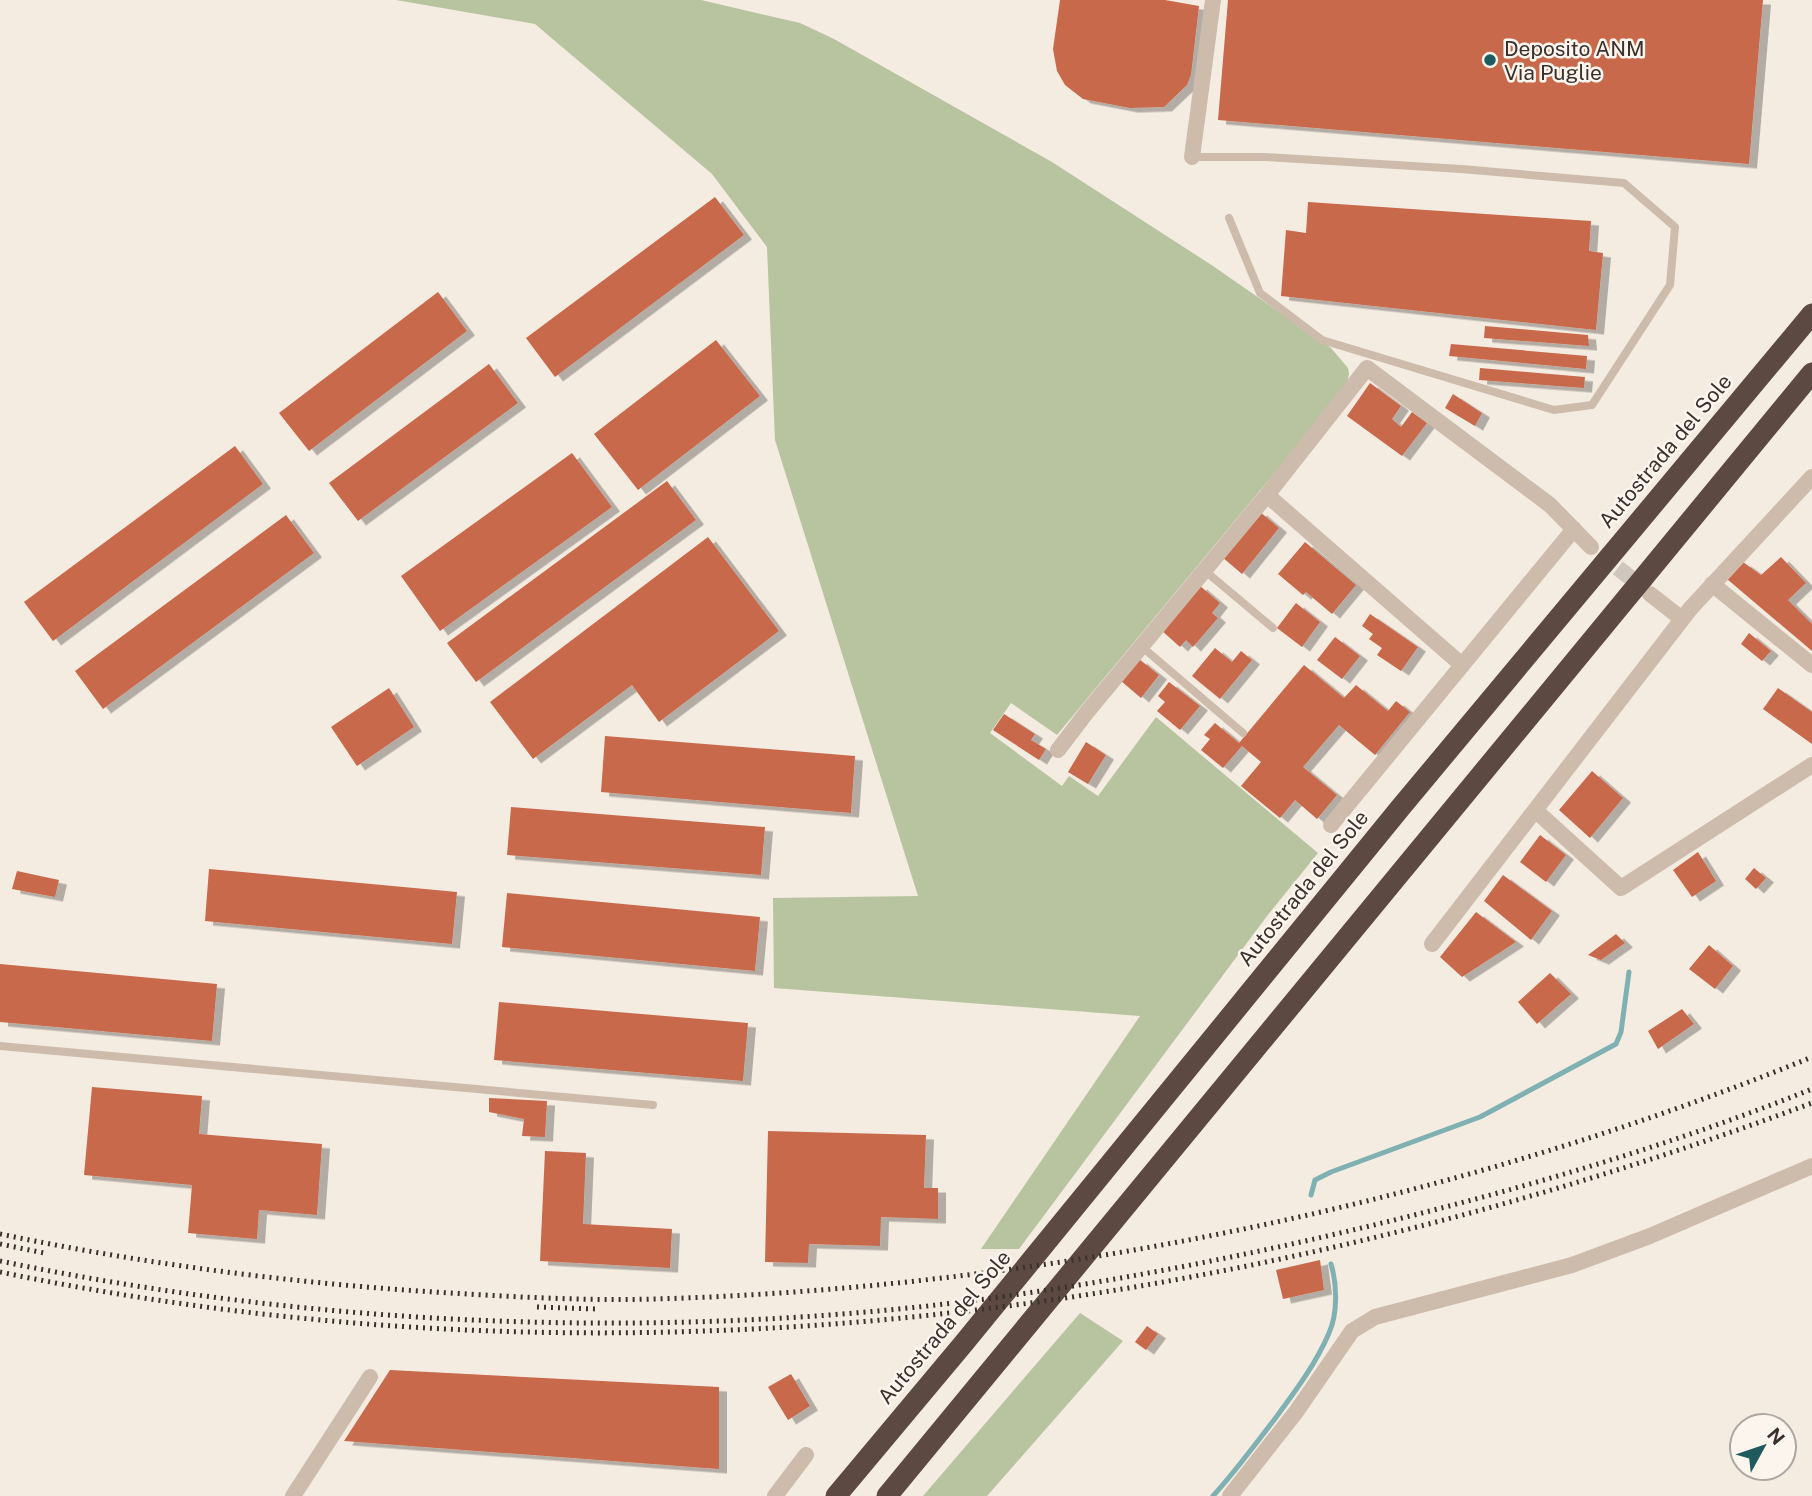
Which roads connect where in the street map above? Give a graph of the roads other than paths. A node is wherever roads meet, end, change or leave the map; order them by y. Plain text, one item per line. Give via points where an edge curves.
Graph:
1 (1213, 0) edge
2 (1192, 157) joint
3 (1229, 218) dead end
4 (1812, 314) edge
5 (1812, 373) edge
6 (1805, 388) edge
7 (1812, 477) edge
8 (1266, 495) junction
9 (1574, 529) junction
10 (1591, 547) tunnel mouth
11 (1204, 570) junction
12 (1712, 584) junction
13 (1650, 594) tunnel mouth
14 (1682, 619) junction
15 (1273, 628) dead end
16 (1141, 646) junction
17 (1462, 665) junction
18 (1812, 665) edge
19 (1243, 733) dead end
20 (1058, 750) dead end
21 (1812, 765) edge
22 (1535, 810) junction
23 (1331, 825) dead end
24 (1432, 944) dead end
25 (0, 1046) edge
26 (653, 1105) dead end
27 (1812, 1167) edge
28 (370, 1377) dead end
29 (806, 1455) dead end
30 (1237, 1494) edge
31 (293, 1496) edge
32 (775, 1496) edge
33 (836, 1496) edge
34 (887, 1496) edge

1 - 2 street
2 - 3 lane via 1435,167 1624,183 1675,227 1670,285 1599,396 1592,405 1554,410 1322,340 1260,293
4 - 33 highway, Autostrada del Sole
5 - 6 highway
6 - 34 highway via 1728,472
7 - 12 street
8 - 9 street via 1367,368 1550,505
8 - 11 street
8 - 17 street
9 - 10 street
9 - 17 street
11 - 15 lane
11 - 16 street
12 - 14 street
12 - 18 street
13 - 14 street
14 - 22 street
16 - 19 lane
16 - 20 street
17 - 23 street
21 - 22 street via 1621,888
22 - 24 street
25 - 26 lane
27 - 30 street via 1572,1265 1375,1317 1352,1331
28 - 31 street
29 - 32 street

